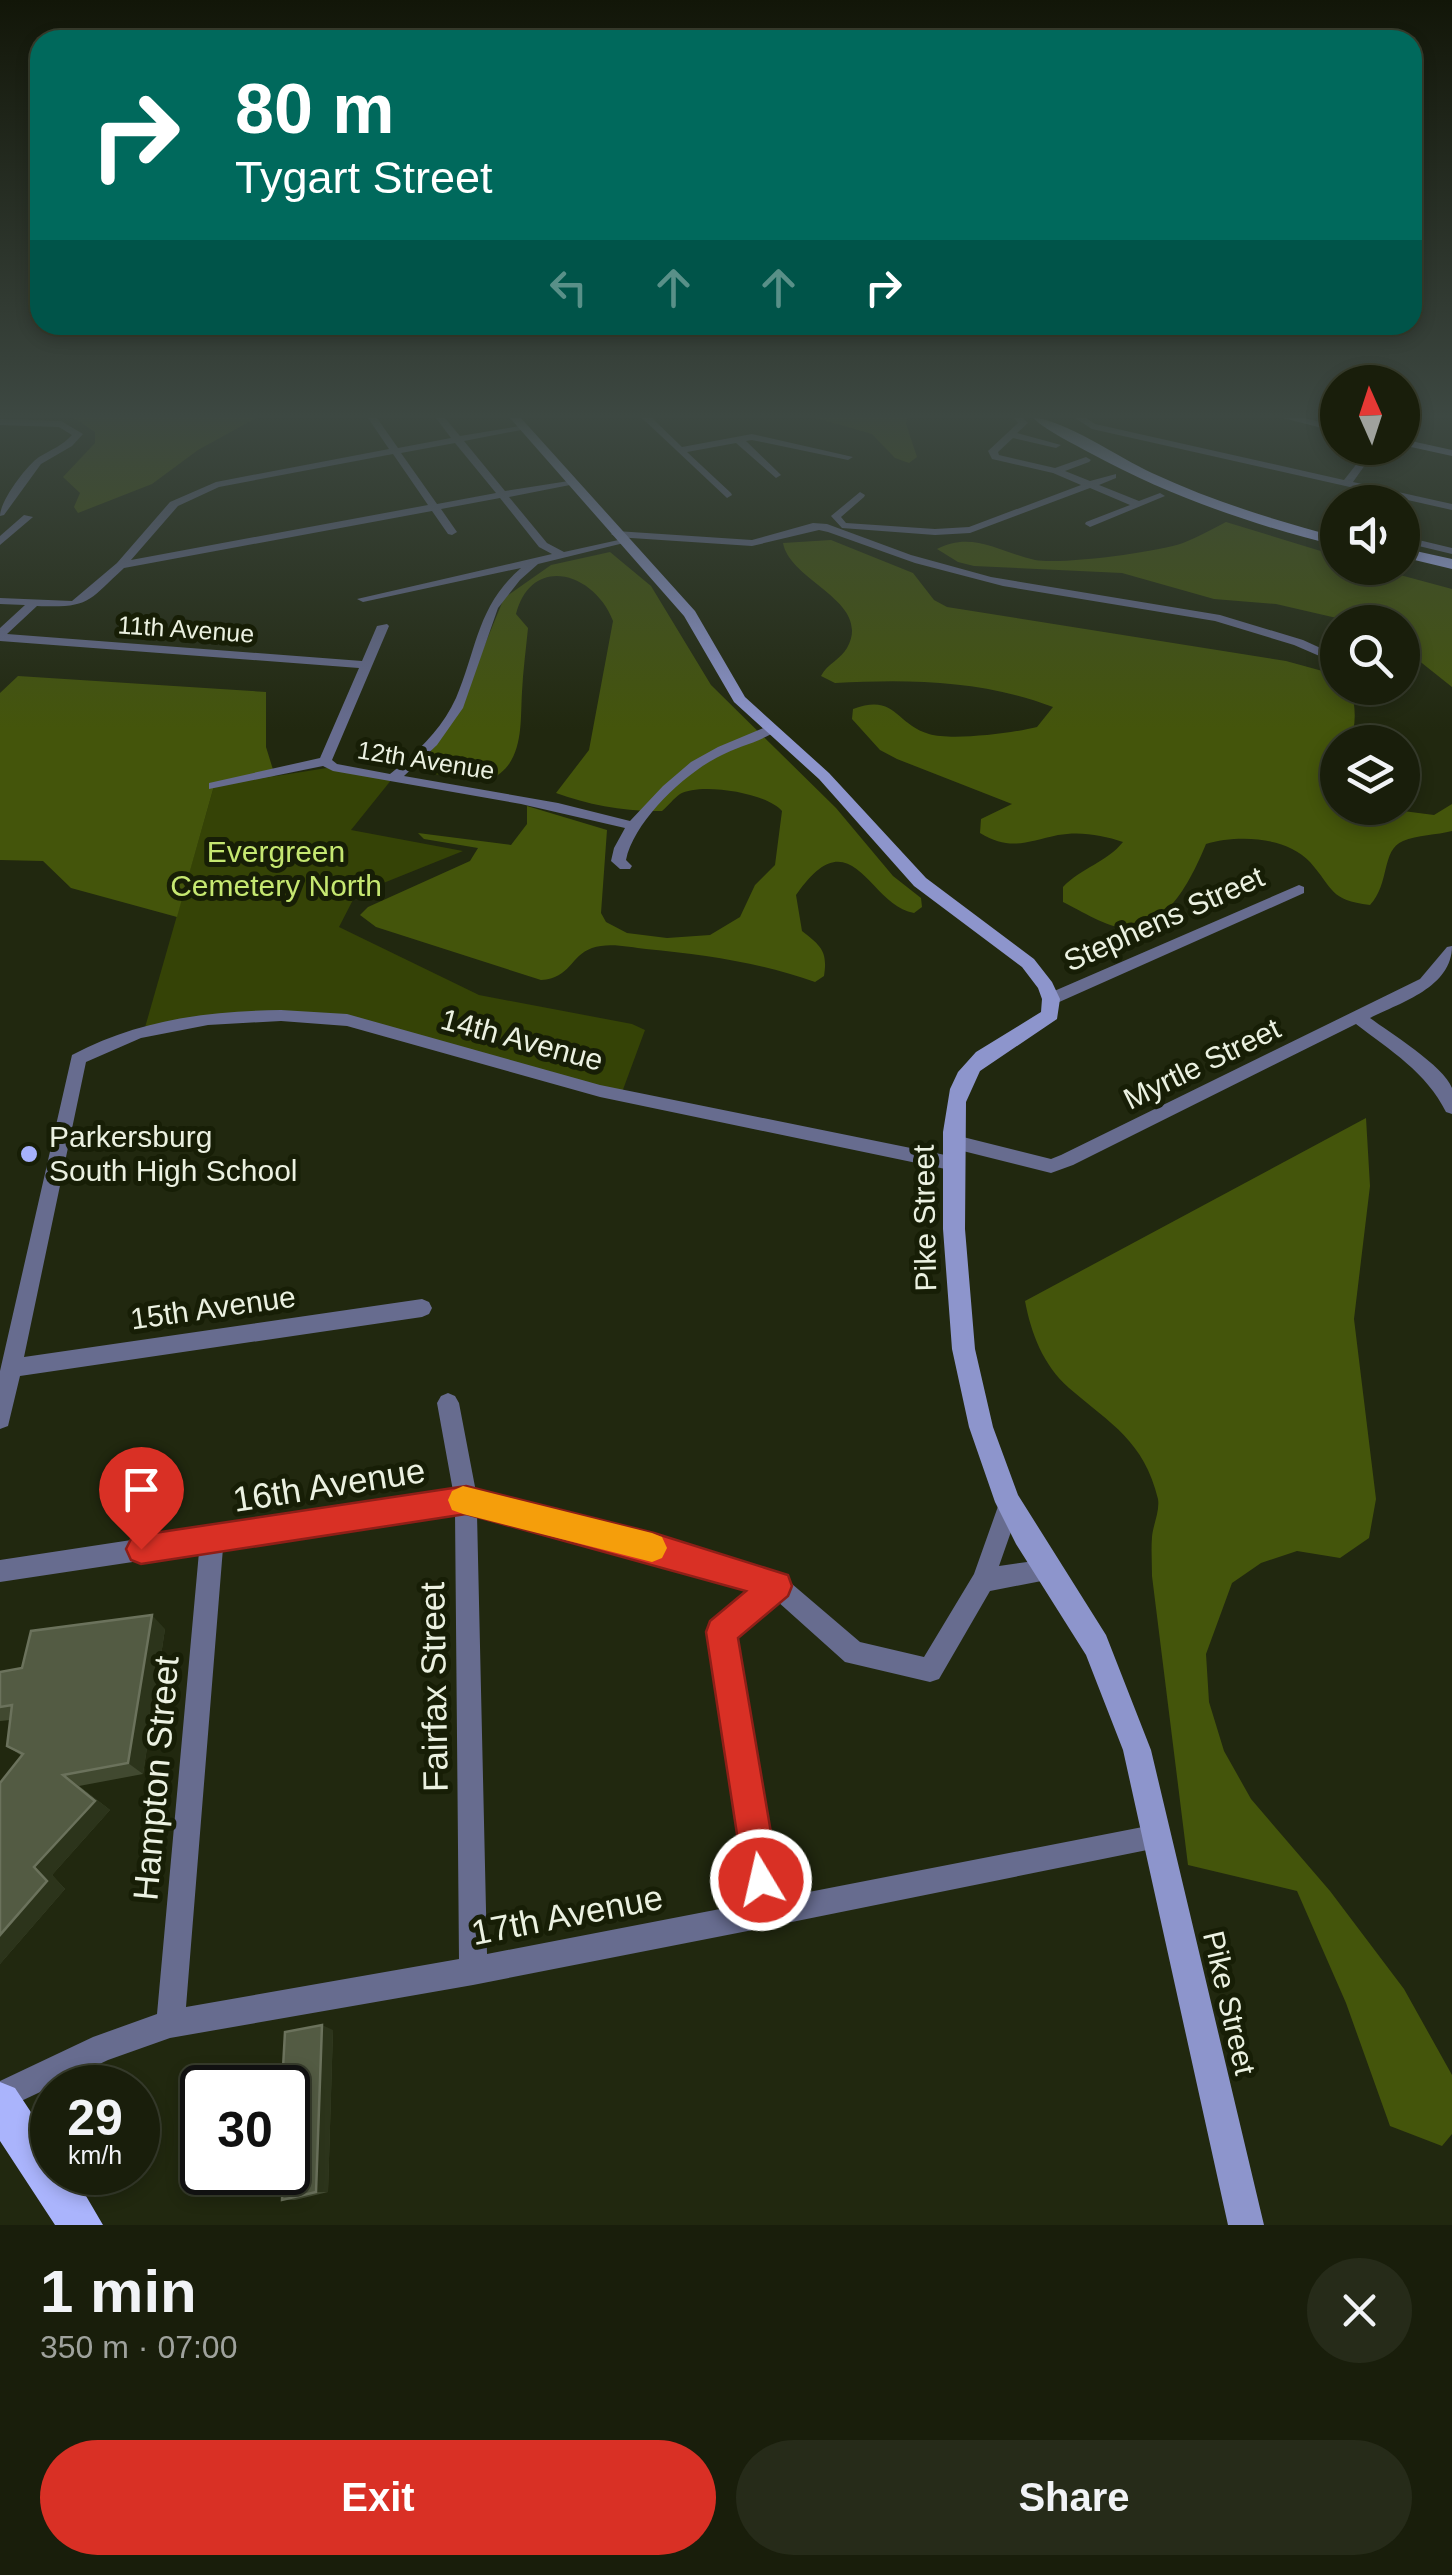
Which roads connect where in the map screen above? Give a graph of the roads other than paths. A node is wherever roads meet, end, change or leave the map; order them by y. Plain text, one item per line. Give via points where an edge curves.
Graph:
1 (22, 522) edge
2 (159, 522) edge
3 (360, 522) edge
4 (445, 522) edge
5 (524, 522) edge
6 (605, 522) edge
7 (840, 522) edge
8 (992, 522) edge
9 (1095, 522) edge
10 (1264, 522) edge
11 (1284, 522) edge
12 (1090, 524) dead end
13 (842, 525) junction
14 (813, 526) junction
15 (452, 532) dead end
16 (1320, 533) edge
17 (1320, 535) edge
18 (619, 538) junction
19 (0, 542) edge
20 (1420, 543) edge
21 (1452, 551) edge
22 (562, 555) junction
23 (1420, 559) edge
24 (534, 561) junction
25 (121, 565) junction
26 (1452, 567) edge
27 (362, 599) dead end
28 (0, 601) edge
29 (34, 603) junction
30 (383, 626) dead end
31 (0, 636) edge
32 (1320, 652) edge
33 (368, 665) junction
34 (772, 730) junction
35 (326, 761) junction
36 (392, 779) junction
37 (214, 786) dead end
38 (632, 826) junction
39 (625, 866) dead end
40 (1299, 890) dead end
41 (1452, 951) edge
42 (1051, 999) junction
43 (1360, 1018) junction
44 (1452, 1107) edge
45 (955, 1153) junction
46 (422, 1308) dead end
47 (12, 1368) junction
48 (448, 1403) dead end
49 (0, 1420) edge
50 (466, 1500) junction
51 (1009, 1506) junction
52 (212, 1538) junction
53 (1050, 1570) junction
54 (0, 1571) edge
55 (983, 1580) junction
56 (777, 1586) junction
57 (1158, 1838) junction
58 (767, 1916) junction
59 (473, 1971) junction
60 (170, 2024) junction
61 (0, 2100) edge
62 (82, 2225) edge
63 (1246, 2225) edge

1 - 19 street
2 - 25 street
3 - 25 street
4 - 15 street
5 - 22 street
6 - 18 main road
7 - 13 street
8 - 13 street via 935,532
9 - 12 street
10 - 17 main road
11 - 16 main road
13 - 14 street
14 - 18 street via 752,543
14 - 32 street via 1001,582 1168,605 1279,634
18 - 22 street
18 - 34 main road via 690,614 739,699
20 - 21 street
22 - 24 street
23 - 26 main road
24 - 27 street
24 - 36 street via 493,602 462,698 440,736
25 - 29 street via 74,604
28 - 29 street
29 - 31 street
30 - 33 street
31 - 33 street, 11th Avenue
33 - 35 street
34 - 38 street via 706,758
34 - 42 main road via 824,776 920,882 1028,963
35 - 36 street, 12th Avenue
35 - 37 street, 12th Avenue
36 - 38 street, 12th Avenue via 545,803
38 - 39 street via 618,851
40 - 42 street, Stephens Street
41 - 43 street, Myrtle Street via 1426,984
42 - 45 main road, Pike Street via 1050,1014 1040,1024 993,1051 964,1078
43 - 44 street via 1430,1074
43 - 45 street, Myrtle Street via 1051,1166
45 - 47 street, 14th Avenue via 600,1091 346,1020 196,1022 124,1035 78,1059
45 - 51 main road, Pike Street via 960,1319 973,1396
46 - 47 street, 15th Avenue
47 - 49 street
48 - 50 street, Fairfax Street
50 - 52 street, 16th Avenue
50 - 56 street, 16th Avenue
50 - 59 street, Fairfax Street
51 - 53 main road, Pike Street
51 - 55 street, 16th Avenue
52 - 54 street, 16th Avenue
52 - 60 street, Hampton Street
53 - 55 street
53 - 57 main road, Pike Street via 1112,1680
55 - 56 street, 16th Avenue via 930,1670 854,1652
56 - 58 street via 721,1632
57 - 58 street, 17th Avenue
57 - 63 main road, Pike Street
58 - 59 street, 17th Avenue
59 - 60 street, 17th Avenue
60 - 61 street, 17th Avenue via 103,2047
61 - 62 main road

